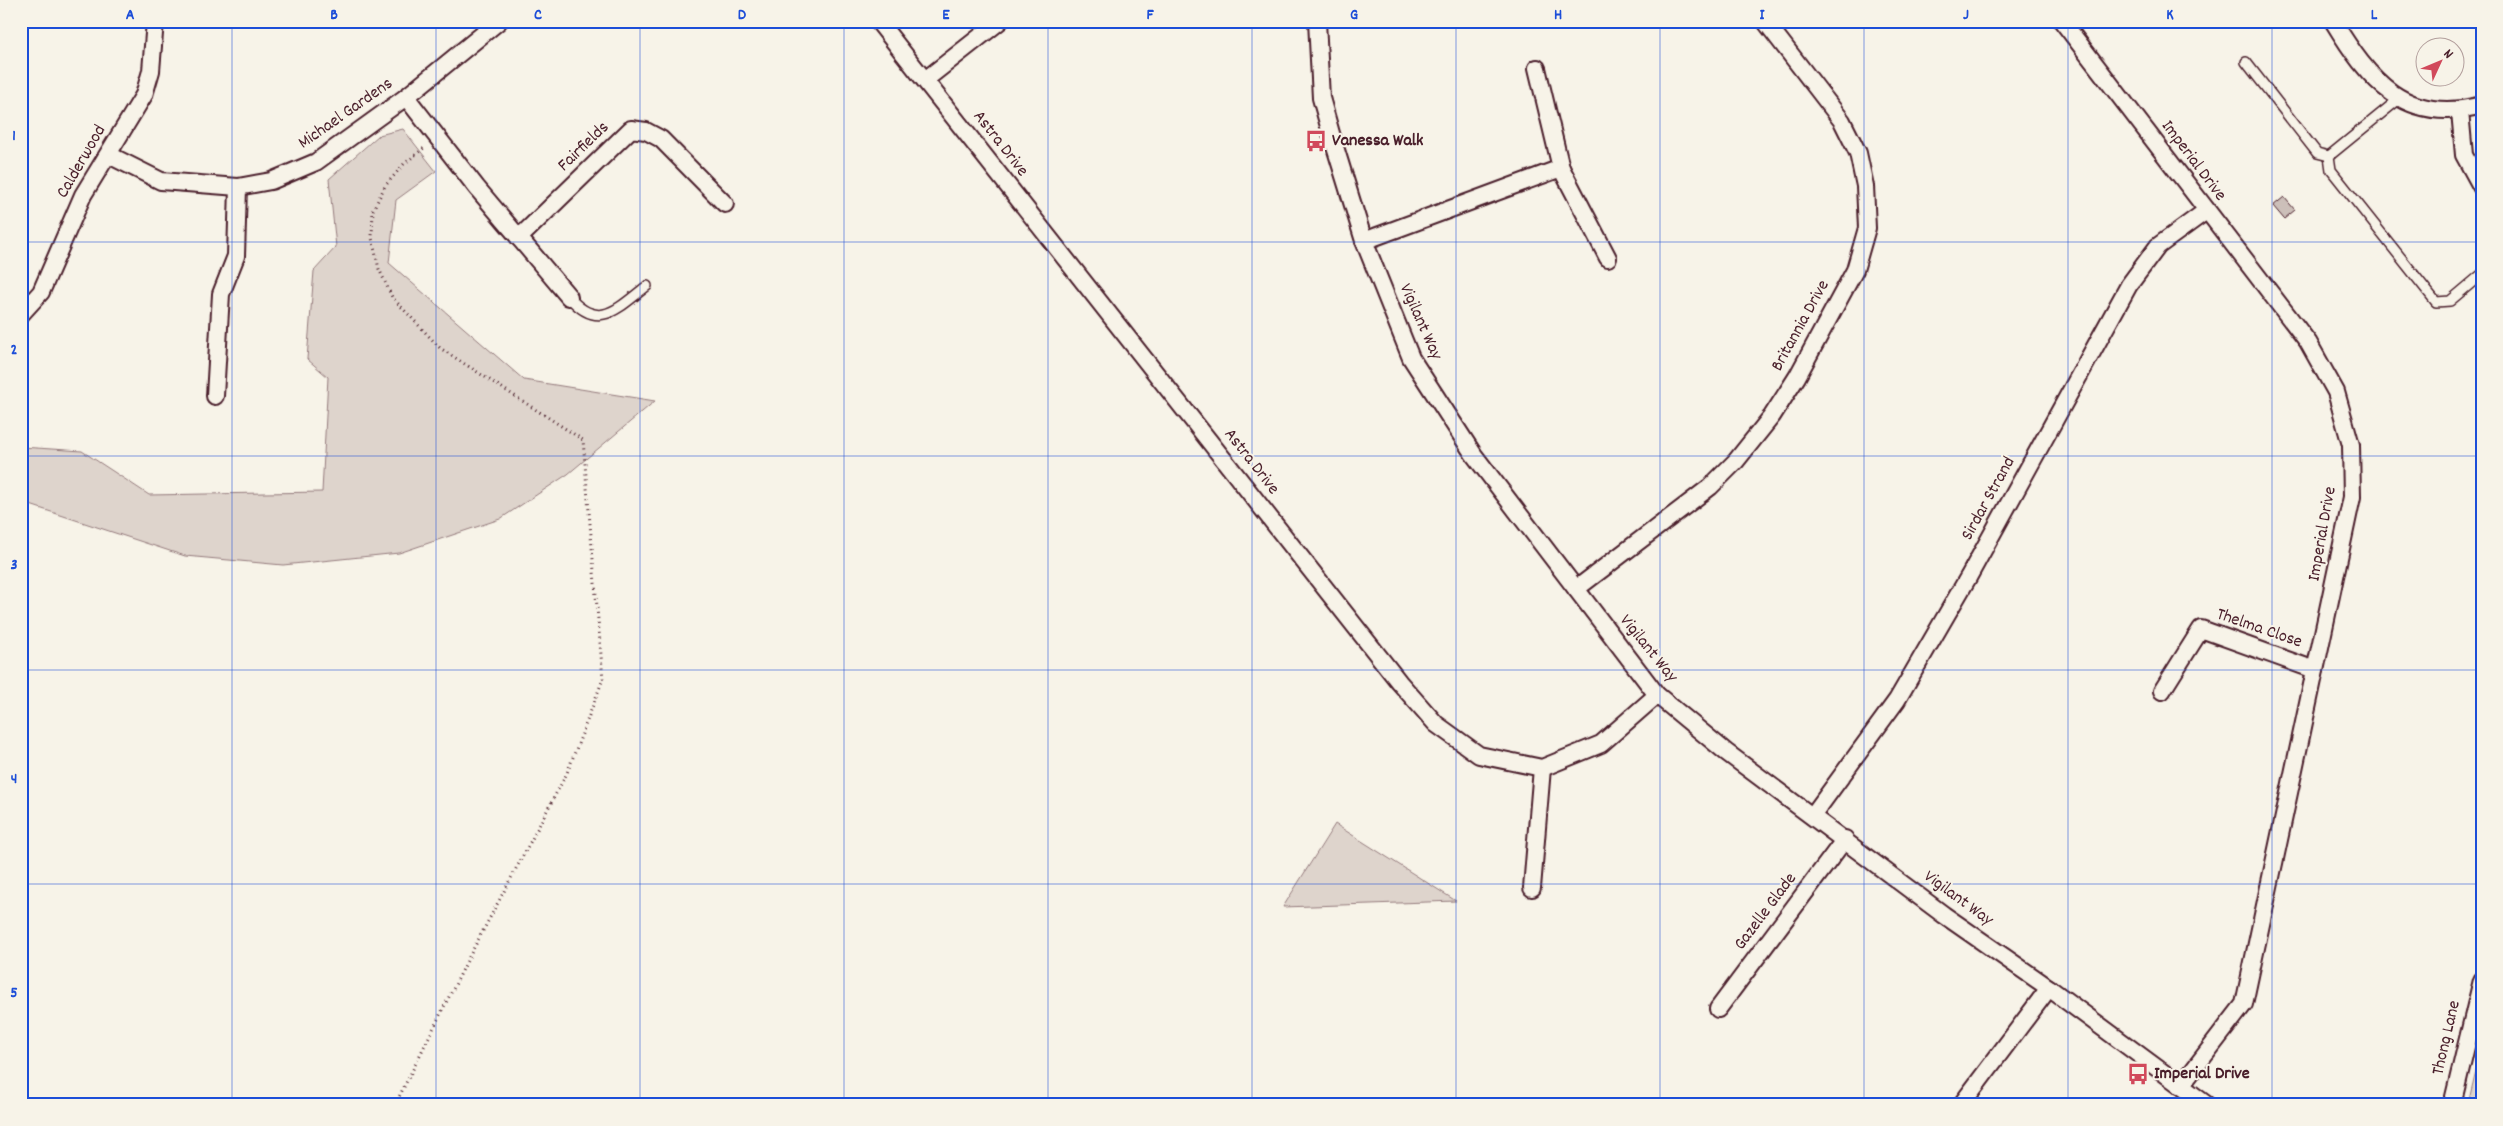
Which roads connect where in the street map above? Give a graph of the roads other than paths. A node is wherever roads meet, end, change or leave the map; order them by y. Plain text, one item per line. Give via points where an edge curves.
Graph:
1 (155, 21) edge
2 (498, 21) edge
3 (878, 21) edge
4 (1000, 21) edge
5 (1317, 21) edge
6 (1765, 21) edge
7 (2062, 21) edge
8 (2333, 21) edge
9 (2246, 62) dead end
10 (1537, 68) dead end
11 (924, 80) junction
12 (406, 96) junction
13 (2399, 99) junction
14 (2482, 105) edge
15 (2460, 111) junction
16 (109, 156) junction
17 (2329, 156) junction
18 (1561, 168) junction
19 (238, 187) junction
20 (2482, 188) edge
21 (725, 204) dead end
22 (2206, 211) junction
23 (519, 238) junction
24 (1364, 241) junction
25 (1608, 258) dead end
26 (2482, 274) edge
27 (647, 286) dead end
28 (568, 297) joint
29 (21, 314) edge
30 (215, 396) dead end
31 (1576, 590) junction
32 (2315, 670) junction
33 (2162, 691) dead end
34 (1657, 695) junction
35 (1542, 768) junction
36 (1813, 815) junction
37 (1845, 839) junction
38 (1532, 888) dead end
39 (2482, 980) edge
40 (2049, 988) junction
41 (1718, 1009) dead end
42 (2181, 1086) junction
43 (1961, 1105) edge
44 (2207, 1105) edge
45 (2452, 1105) edge

1 - 16 street, Calderwood via 151,71 144,95
2 - 12 street, Michael Gardens
3 - 11 street, Astra Drive
4 - 11 street
5 - 24 street, Vigilant Way via 1321,98
6 - 31 street, Britannia Drive via 1842,121 1858,153 1865,186 1867,228 1855,270 1797,378 1736,461 1710,487
7 - 22 street, Imperial Drive
8 - 13 street via 2359,62
9 - 17 lane via 2317,153
10 - 18 street
11 - 35 street, Astra Drive via 1399,682 1436,724 1479,755
12 - 19 street, Michael Gardens via 316,162 271,181
12 - 23 street
13 - 15 street via 2421,106
13 - 17 lane
14 - 15 street
15 - 20 street via 2464,155
16 - 19 street, Michael Gardens via 162,180
16 - 29 street, Calderwood via 84,195 43,289
17 - 26 lane via 2331,170 2436,302 2450,301
18 - 24 street
18 - 25 street
19 - 30 street via 236,256 221,294
21 - 23 street, Fairfields via 661,139 646,131 631,129
22 - 32 street, Imperial Drive via 2308,342 2336,392 2351,446 2352,497
22 - 36 street, Sirdar Strand via 2158,246 2128,285 1897,700
23 - 28 street
24 - 31 street, Vigilant Way via 1412,358 1474,455
27 - 28 lane via 614,311 595,316 580,310
31 - 34 street, Vigilant Way
32 - 33 street, Thelma Close via 2201,629
32 - 42 street, Imperial Drive via 2244,1004
34 - 35 street via 1601,744
34 - 36 street, Vigilant Way via 1726,752
35 - 38 street
36 - 37 street, Vigilant Way
37 - 40 street, Vigilant Way via 1944,915
37 - 41 street, Gazelle Glade
39 - 45 street, Thong Lane
40 - 42 street, Vigilant Way
40 - 43 street
42 - 44 street, Vigilant Way

